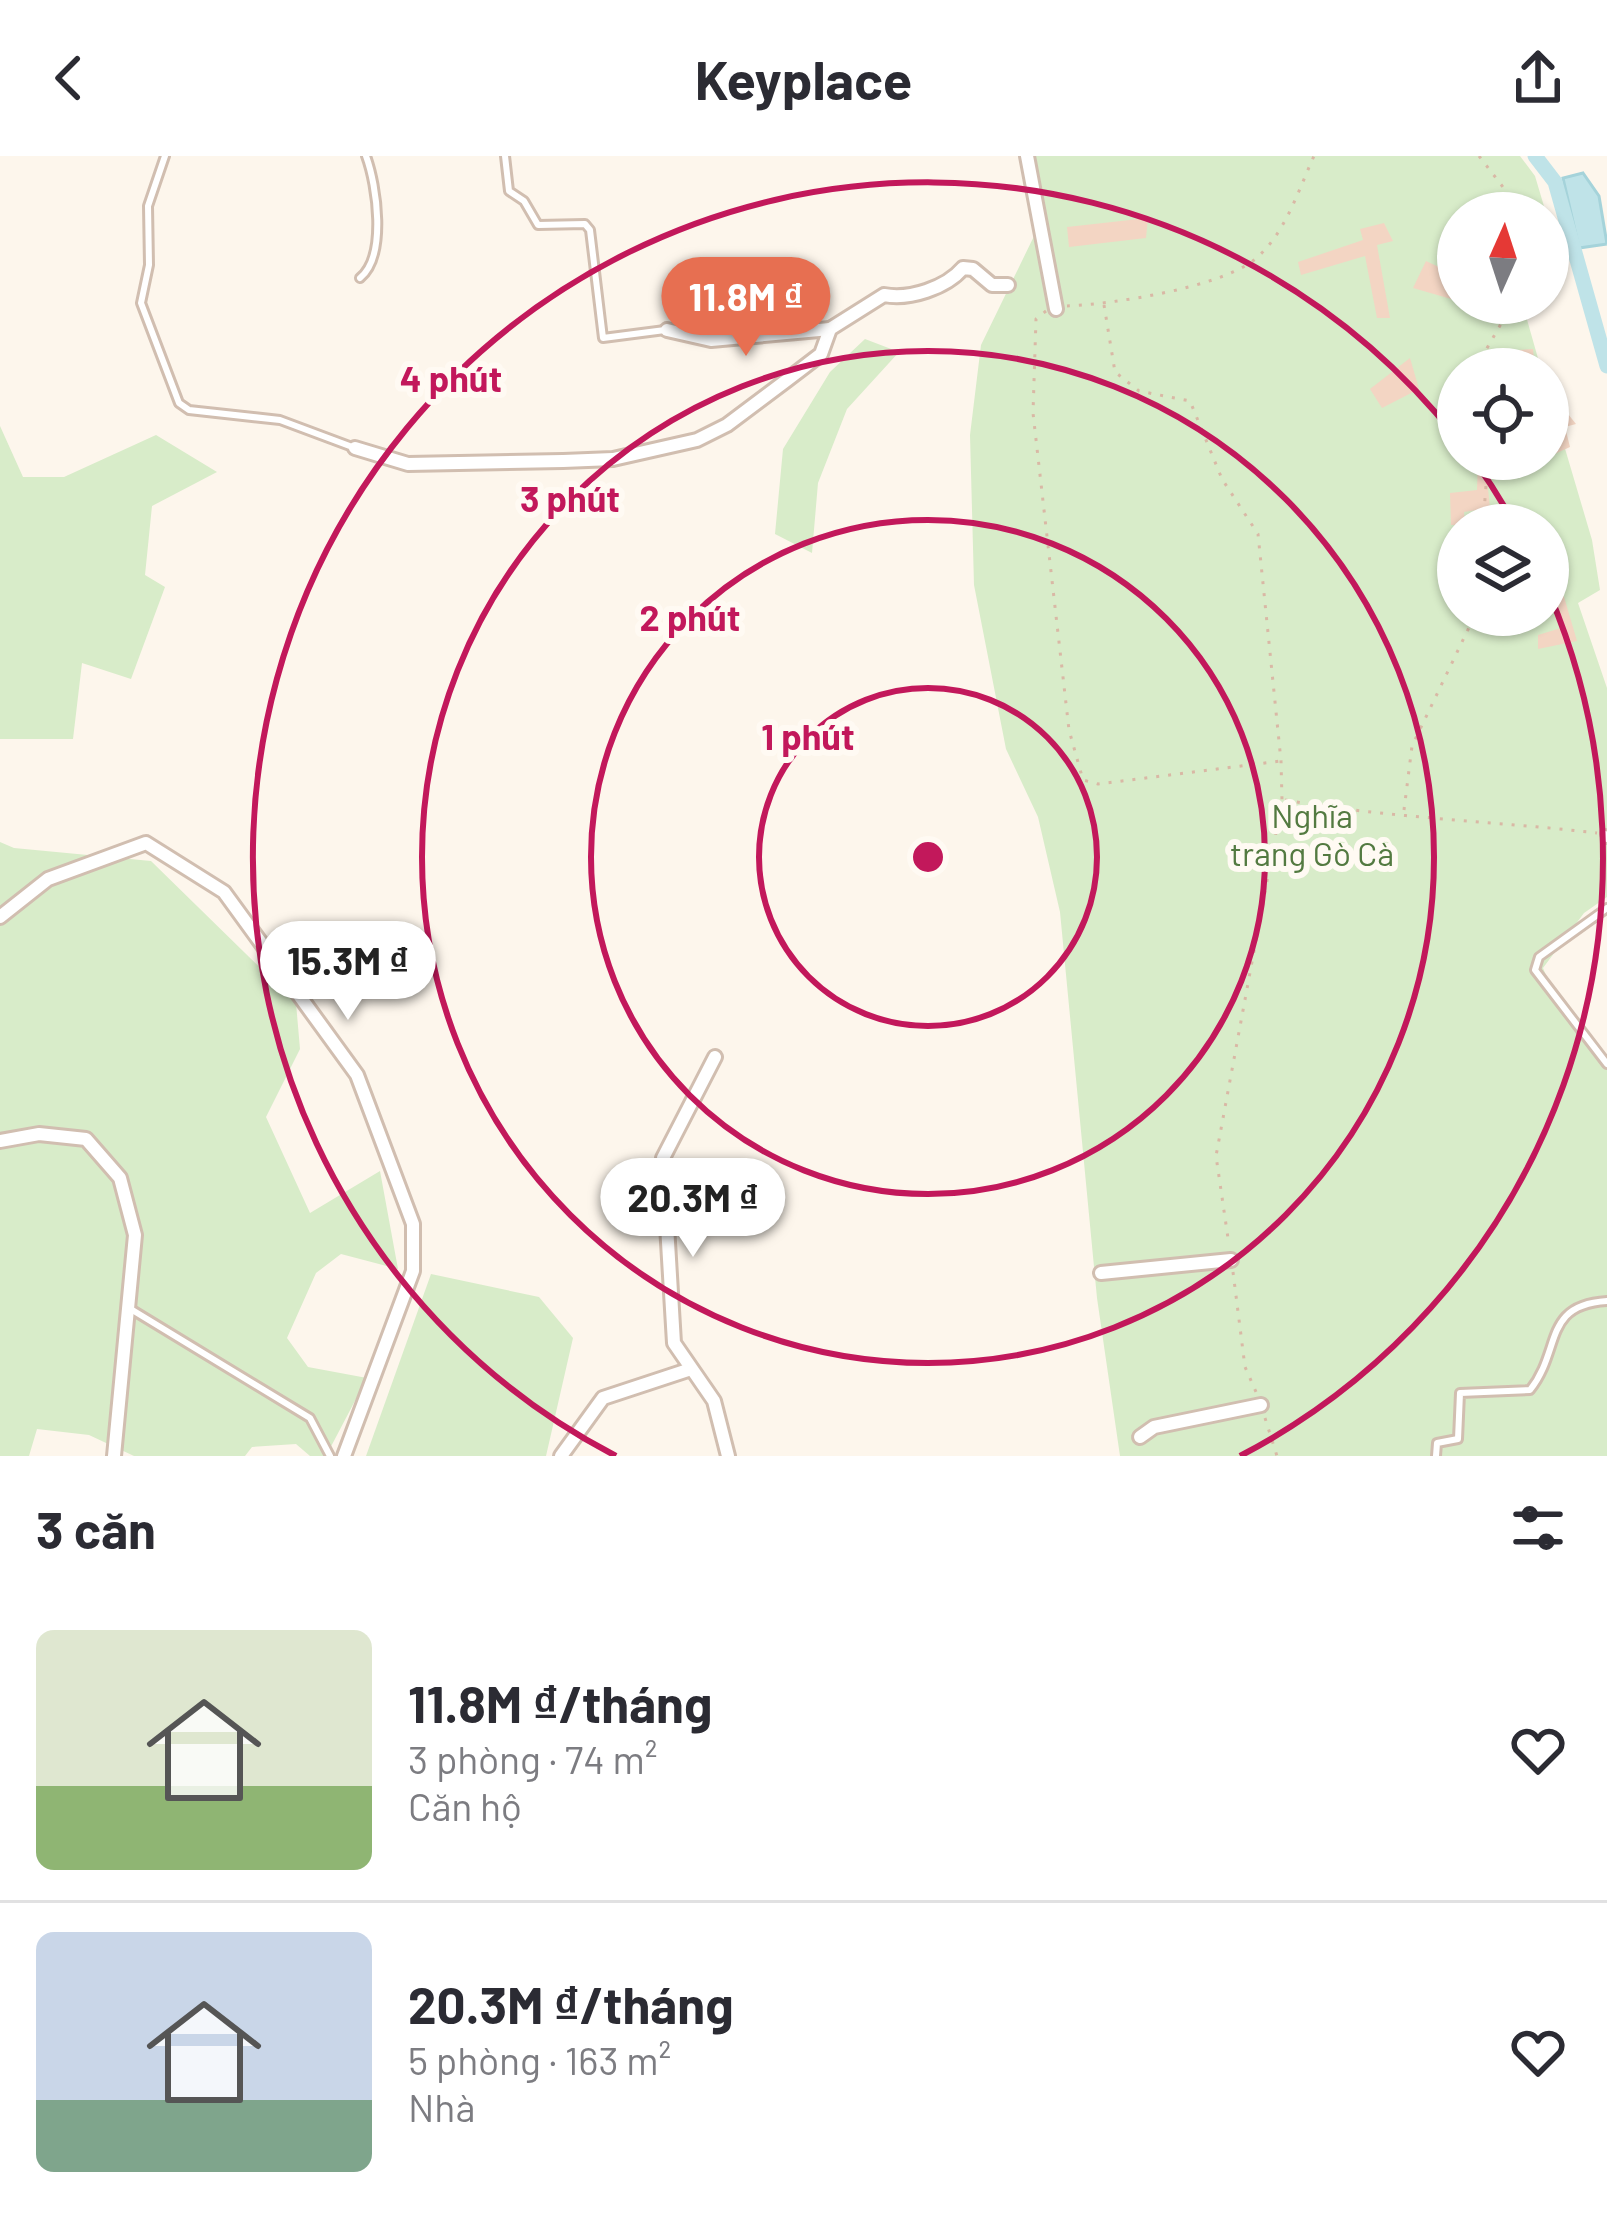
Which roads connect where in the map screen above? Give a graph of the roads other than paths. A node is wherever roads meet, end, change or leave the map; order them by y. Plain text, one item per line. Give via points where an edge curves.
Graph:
1 (165, 156) edge
2 (366, 156) edge
3 (505, 156) edge
4 (1027, 156) edge
5 (360, 278) dead end
6 (1008, 285) dead end
7 (1056, 308) road end
8 (687, 327) dead end
9 (830, 329) junction
10 (667, 330) junction
11 (355, 448) joint
12 (1607, 908) edge
13 (0, 917) edge
14 (715, 1057) dead end
15 (1607, 1064) edge
16 (0, 1141) edge
17 (1231, 1260) road end
18 (1101, 1273) dead end
19 (1607, 1300) edge
20 (129, 1308) junction
21 (692, 1369) junction
22 (1261, 1406) road end
23 (1140, 1437) dead end
24 (114, 1456) edge
25 (330, 1456) edge
26 (344, 1456) edge
27 (561, 1456) edge
28 (728, 1456) edge
29 (1436, 1456) edge

1 - 11 lane via 148,206 141,303 179,403 280,420
2 - 5 lane via 376,181 373,256
3 - 10 lane via 509,190 538,225 590,230 603,338
4 - 7 street
6 - 9 street via 963,268 902,298 884,295
8 - 10 lane
9 - 10 street via 711,340
9 - 11 street via 821,354 697,440 563,461 408,464
12 - 15 lane via 1539,957 1534,970
13 - 26 street via 48,879 146,843 224,892 357,1075 413,1224 413,1271
14 - 21 street via 663,1158 674,1343
16 - 20 street via 39,1134 86,1139 120,1178 135,1235
17 - 18 street
19 - 29 lane via 1578,1305 1562,1318 1530,1390 1460,1393 1458,1439 1437,1443
20 - 24 street
20 - 25 lane via 310,1418
21 - 27 street via 603,1397
21 - 28 street via 714,1402
22 - 23 street via 1154,1427

